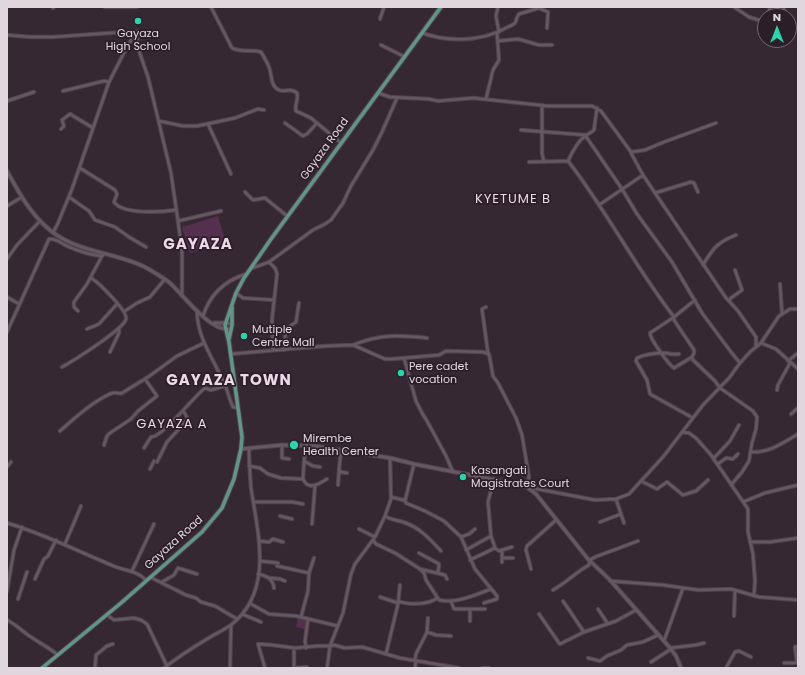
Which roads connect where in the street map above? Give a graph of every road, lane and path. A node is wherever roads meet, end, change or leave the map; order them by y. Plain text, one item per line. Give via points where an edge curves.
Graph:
1 (104, 7) edge
2 (137, 7) edge
3 (211, 7) edge
4 (384, 7) edge
5 (441, 7) edge
6 (498, 7) edge
7 (734, 7) edge
8 (380, 19) dead end
9 (757, 20) edge
10 (547, 28) dead end
11 (138, 31) junction
12 (498, 32) junction
13 (422, 33) junction
14 (7, 35) edge
15 (498, 41) junction
16 (137, 44) junction
17 (128, 45) junction
18 (381, 45) dead end
19 (552, 45) dead end
20 (405, 57) junction
21 (109, 82) junction
22 (63, 91) dead end
23 (34, 92) dead end
24 (378, 93) junction
25 (397, 98) junction
26 (486, 99) junction
27 (7, 101) edge
28 (542, 105) junction
29 (597, 108) junction
30 (264, 110) dead end
31 (159, 122) junction
32 (285, 123) dead end
33 (317, 123) junction
34 (716, 123) dead end
35 (208, 124) junction
36 (93, 128) junction
37 (61, 130) dead end
38 (521, 130) dead end
39 (542, 133) junction
40 (585, 135) junction
41 (341, 143) junction
42 (631, 152) junction
43 (568, 161) junction
44 (529, 162) dead end
45 (544, 162) junction
46 (80, 168) junction
47 (7, 171) edge
48 (231, 174) dead end
49 (643, 175) junction
50 (622, 189) junction
51 (245, 192) dead end
52 (698, 192) dead end
53 (655, 193) junction
54 (22, 197) junction
55 (69, 197) junction
56 (599, 205) junction
57 (7, 206) edge
58 (176, 210) junction
59 (221, 211) dead end
60 (288, 216) junction
61 (40, 221) junction
62 (178, 221) junction
63 (53, 233) junction
64 (736, 235) dead end
65 (146, 247) dead end
66 (103, 255) junction
67 (7, 259) edge
68 (269, 262) junction
69 (703, 265) junction
70 (250, 269) junction
71 (735, 270) dead end
72 (246, 274) junction
73 (91, 278) junction
74 (165, 279) junction
75 (780, 284) dead end
76 (236, 293) junction
77 (182, 296) junction
78 (7, 297) edge
79 (274, 300) junction
80 (694, 300) junction
81 (730, 301) junction
82 (299, 303) dead end
83 (20, 304) junction
84 (117, 304) junction
85 (231, 306) junction
86 (486, 307) dead end
87 (798, 309) edge
88 (78, 311) dead end
89 (125, 311) junction
90 (197, 313) junction
91 (782, 313) junction
92 (203, 317) junction
93 (674, 317) junction
94 (210, 322) junction
95 (226, 323) junction
96 (231, 326) junction
97 (8, 327) edge
98 (119, 328) junction
99 (87, 329) dead end
100 (226, 330) junction
101 (7, 332) edge
102 (427, 338) dead end
103 (229, 342) junction
104 (761, 343) junction
105 (204, 344) junction
106 (353, 346) junction
107 (756, 346) junction
108 (273, 350) junction
109 (284, 350) junction
110 (110, 352) dead end
111 (798, 353) edge
112 (231, 354) junction
113 (489, 354) junction
114 (663, 354) junction
115 (679, 354) dead end
116 (692, 357) junction
117 (404, 358) junction
118 (789, 362) junction
119 (740, 363) junction
120 (62, 367) dead end
121 (798, 369) edge
122 (145, 379) junction
123 (226, 386) junction
124 (720, 388) junction
125 (777, 390) dead end
126 (238, 408) junction
127 (798, 408) edge
128 (184, 412) junction
129 (791, 414) dead end
130 (694, 418) junction
131 (738, 424) dead end
132 (60, 431) dead end
133 (682, 432) junction
134 (798, 434) edge
135 (104, 445) dead end
136 (282, 445) junction
137 (306, 446) junction
138 (144, 448) dead end
139 (242, 448) junction
140 (250, 448) junction
141 (341, 450) junction
142 (751, 452) junction
143 (738, 454) dead end
144 (390, 458) junction
145 (714, 458) junction
146 (289, 459) dead end
147 (304, 461) junction
148 (11, 462) dead end
149 (414, 464) junction
150 (718, 464) junction
151 (250, 466) junction
152 (7, 467) edge
153 (320, 467) dead end
154 (150, 469) dead end
155 (339, 472) junction
156 (453, 472) junction
157 (347, 473) dead end
158 (303, 479) junction
159 (327, 479) dead end
160 (494, 479) junction
161 (708, 480) dead end
162 (641, 481) junction
163 (338, 485) dead end
164 (731, 485) junction
165 (798, 485) edge
166 (315, 486) junction
167 (526, 487) junction
168 (391, 498) junction
169 (405, 499) junction
170 (616, 499) junction
171 (254, 502) junction
172 (743, 502) junction
173 (303, 504) dead end
174 (81, 506) dead end
175 (620, 514) junction
176 (280, 516) dead end
177 (385, 516) junction
178 (292, 519) dead end
179 (556, 520) junction
180 (600, 522) dead end
181 (7, 523) edge
182 (624, 523) dead end
183 (154, 524) dead end
184 (312, 524) dead end
185 (22, 527) junction
186 (359, 529) dead end
187 (475, 529) dead end
188 (491, 536) junction
189 (461, 537) junction
190 (374, 538) junction
191 (798, 538) edge
192 (56, 540) junction
193 (260, 541) junction
194 (638, 541) dead end
195 (283, 542) dead end
196 (750, 542) junction
197 (65, 544) junction
198 (512, 547) dead end
199 (495, 548) junction
200 (466, 550) junction
201 (502, 550) junction
202 (441, 551) dead end
203 (419, 554) dead end
204 (314, 558) dead end
205 (502, 558) junction
206 (513, 558) dead end
207 (470, 560) junction
208 (590, 560) junction
209 (260, 561) junction
210 (502, 562) dead end
211 (420, 569) junction
212 (531, 569) dead end
213 (132, 571) junction
214 (27, 572) dead end
215 (438, 573) junction
216 (197, 574) dead end
217 (258, 574) junction
218 (309, 574) junction
219 (150, 577) junction
220 (270, 578) junction
221 (36, 579) dead end
222 (447, 579) dead end
223 (146, 580) junction
224 (610, 580) junction
225 (285, 581) dead end
226 (162, 582) junction
227 (400, 585) dead end
228 (274, 588) dead end
229 (683, 588) junction
230 (491, 589) junction
231 (552, 590) dead end
232 (735, 590) junction
233 (7, 591) edge
234 (754, 596) junction
235 (380, 597) dead end
236 (437, 598) junction
237 (18, 599) dead end
238 (798, 600) edge
239 (451, 601) junction
240 (563, 601) dead end
241 (398, 602) junction
242 (484, 603) dead end
243 (251, 604) junction
244 (470, 609) junction
245 (485, 609) dead end
246 (598, 609) dead end
247 (636, 610) junction
248 (106, 614) junction
249 (242, 614) junction
250 (539, 614) dead end
251 (734, 616) dead end
252 (301, 617) junction
253 (428, 618) dead end
254 (308, 619) junction
255 (7, 620) edge
256 (236, 620) junction
257 (470, 620) dead end
258 (261, 622) dead end
259 (608, 624) junction
260 (231, 625) junction
261 (338, 626) junction
262 (427, 632) junction
263 (584, 632) junction
264 (658, 635) junction
265 (451, 636) dead end
266 (664, 641) junction
267 (704, 643) dead end
268 (113, 644) dead end
269 (330, 646) junction
270 (798, 646) edge
271 (306, 648) junction
272 (671, 648) junction
273 (294, 651) dead end
274 (386, 654) junction
275 (58, 655) junction
276 (751, 657) dead end
277 (588, 658) dead end
278 (416, 660) junction
279 (650, 662) dead end
280 (784, 663) dead end
281 (166, 667) edge
282 (307, 667) dead end
283 (42, 668) edge
284 (95, 668) edge
285 (230, 668) edge
286 (266, 668) edge
287 (294, 668) edge
288 (326, 668) edge
289 (415, 668) edge
290 (459, 668) edge
291 (482, 668) edge
292 (489, 668) edge
293 (681, 668) edge
294 (726, 668) edge

1 - 2 street
3 - 33 street via 232,48 261,52 270,68 271,80 277,88 280,91 295,91 298,98 296,111
4 - 8 street
5 - 13 main road, Gayaza Road
6 - 12 street
7 - 9 street via 748,17
10 - 12 street via 548,12 539,8 518,14 513,24
11 - 14 street via 65,37
11 - 16 street
11 - 17 street
12 - 13 street via 481,38 464,39 439,38
12 - 15 street
13 - 20 main road, Gayaza Road
15 - 19 street via 518,39 539,45
15 - 26 street via 498,60
16 - 17 street
16 - 31 street
17 - 21 street
18 - 20 street
20 - 24 main road, Gayaza Road
21 - 22 street
21 - 36 street
23 - 27 street
24 - 25 street
24 - 41 main road, Gayaza Road
25 - 26 street via 440,101
25 - 68 street via 382,132 340,208 328,223 313,230
26 - 28 street
28 - 29 street
28 - 39 street
29 - 40 street via 594,130
29 - 42 street
30 - 35 street via 259,109
31 - 35 street via 183,126
31 - 58 street via 171,173
32 - 33 street via 303,136
33 - 41 street
34 - 42 street via 645,150
35 - 48 street
36 - 37 street via 70,114 62,120 64,126
36 - 46 street
38 - 39 street
39 - 40 street
39 - 45 street
40 - 43 street
40 - 50 street
41 - 60 main road, Gayaza Road
42 - 49 street
43 - 45 street
43 - 56 street
44 - 45 street
46 - 55 street
46 - 58 street via 115,190 116,205 148,212
47 - 54 street
49 - 50 street
49 - 53 street
50 - 56 street
50 - 80 street via 672,262
51 - 60 street via 254,200 265,198
52 - 53 street via 691,182
53 - 69 street
54 - 57 street
54 - 61 street
55 - 63 street
55 - 65 street via 89,211 95,220 115,226
56 - 93 street
58 - 62 street
59 - 62 street
60 - 70 main road, Gayaza Road
61 - 63 street
61 - 67 street
62 - 77 street via 182,252
63 - 66 street
64 - 69 street via 722,240 712,249
66 - 73 street
66 - 74 street via 135,262
66 - 83 street via 67,246 54,239 49,240
68 - 70 street
68 - 79 street via 276,268 277,274
69 - 81 street
70 - 72 main road, Gayaza Road
71 - 81 street via 742,290
72 - 76 main road, Gayaza Road
72 - 92 street via 230,280 219,289
73 - 84 street
73 - 88 street via 74,302 74,307
74 - 77 street
74 - 89 street via 150,297
75 - 91 street
76 - 79 street via 243,298
76 - 85 main road, Gayaza Road
77 - 90 street
78 - 83 street
79 - 108 street
80 - 93 street
80 - 119 street
81 - 107 street via 756,337
82 - 109 street via 296,322 286,329
83 - 97 street
84 - 89 street
84 - 99 street via 99,324
85 - 95 main road, Gayaza Road
85 - 96 main road, Gayaza Road
86 - 113 street via 482,309
87 - 91 street
89 - 98 street via 126,320
90 - 92 street
90 - 105 street
91 - 104 street
92 - 94 street
93 - 114 street via 650,333
93 - 116 street via 694,350
94 - 95 street
94 - 100 street
95 - 96 street
95 - 100 main road, Gayaza Road
96 - 100 street
96 - 103 main road, Gayaza Road
97 - 101 street
98 - 110 street
98 - 120 street
100 - 103 main road, Gayaza Road
102 - 106 street via 381,336
103 - 112 main road, Gayaza Road
104 - 107 street
104 - 118 street via 776,349
105 - 122 street via 177,356
105 - 123 street
106 - 109 street
106 - 117 street via 385,359
107 - 119 street
108 - 109 street
108 - 112 street
111 - 118 street
112 - 126 main road, Gayaza Road
113 - 117 street via 446,351 439,355
113 - 167 street via 493,376 516,418 522,435 529,477
114 - 115 street
114 - 116 street via 674,368
114 - 130 street via 636,359 648,380 650,393
116 - 124 street
117 - 156 street via 422,413
118 - 121 street
118 - 125 street
119 - 124 street
122 - 132 street via 122,393 113,393 81,411
122 - 135 street via 157,396 110,433
123 - 126 street via 233,407
123 - 128 street via 211,390 205,388 190,402
124 - 130 street
124 - 142 street via 758,417
126 - 139 main road, Gayaza Road
127 - 129 street
128 - 138 street via 161,433 151,437
128 - 154 street via 188,419 167,442
130 - 133 street
131 - 145 street via 730,441
133 - 145 street via 696,438
133 - 162 street
134 - 142 street via 772,449
136 - 137 street
136 - 140 street
136 - 146 street via 282,458
137 - 141 street
137 - 147 street
139 - 140 street
139 - 219 main road, Gayaza Road via 230,492 222,508 202,532
140 - 151 street
141 - 144 street
141 - 155 street
142 - 164 street via 749,461
143 - 150 street via 734,459 726,458
144 - 149 street
144 - 168 street
145 - 150 street
147 - 153 street
147 - 158 street
148 - 152 street
149 - 156 street
149 - 169 street
150 - 164 street
151 - 158 street via 281,478
151 - 171 street
155 - 157 street
155 - 163 street
156 - 160 street
158 - 166 street via 307,485
159 - 166 street
160 - 167 street
160 - 188 street via 488,502
161 - 162 street via 696,491 683,495 667,482 657,489
162 - 170 street via 627,496
164 - 172 street
165 - 172 street via 765,493
166 - 184 street
167 - 170 street via 595,500
167 - 179 street via 536,494
168 - 169 street
168 - 177 street
169 - 189 street via 406,503 444,521
170 - 175 street
171 - 173 street
171 - 193 street
172 - 196 street via 748,510
174 - 197 street
175 - 180 street
175 - 182 street
176 - 178 street
177 - 190 street
177 - 202 street via 419,529
179 - 208 street
179 - 212 street via 527,546
181 - 185 street
183 - 213 street
185 - 192 street
185 - 233 street via 14,550
186 - 190 street
187 - 189 street
188 - 199 street
188 - 200 street
189 - 200 street
190 - 211 street via 376,544
190 - 261 street via 355,564
191 - 196 street
192 - 197 street
192 - 221 street via 44,559
193 - 195 street via 269,542 273,539
193 - 209 street
194 - 208 street
196 - 234 street via 755,581
197 - 213 street via 116,567
198 - 201 street
199 - 201 street via 498,551
199 - 207 street
200 - 207 street
201 - 205 street
203 - 215 street via 439,564
204 - 218 street
205 - 206 street
205 - 210 street
207 - 230 street
208 - 224 street
208 - 231 street via 589,565
209 - 217 street
209 - 218 street
211 - 215 street
211 - 236 street
213 - 223 street
214 - 237 street
215 - 222 street via 445,575
216 - 226 street via 178,568 174,575
217 - 220 street
217 - 243 street
218 - 252 street via 308,591
219 - 223 main road, Gayaza Road
219 - 226 street
220 - 225 street
220 - 228 street
223 - 248 main road, Gayaza Road
224 - 229 street
224 - 247 street
226 - 256 street via 215,606
227 - 241 street
229 - 232 street
229 - 266 street
230 - 239 street
230 - 242 street via 497,599
232 - 234 street
232 - 251 street
234 - 238 street
235 - 241 street
236 - 239 street
236 - 241 street via 425,602
239 - 244 street via 453,609
240 - 263 street
241 - 274 street
243 - 249 street
243 - 252 street via 269,614
244 - 245 street
244 - 257 street
246 - 259 street
247 - 259 street
247 - 264 street
248 - 275 main road, Gayaza Road
248 - 281 street via 114,620 138,618 147,624
249 - 256 street
249 - 258 street
250 - 263 street via 559,643 562,644
252 - 254 street
253 - 262 street
254 - 261 street
254 - 271 street
255 - 275 street
256 - 260 street
259 - 263 street
260 - 281 street
260 - 285 street
261 - 269 street
262 - 265 street
262 - 278 street via 416,654
264 - 266 street
264 - 277 street via 643,642 627,645 600,661
266 - 272 street
267 - 272 street
268 - 284 street via 96,655
269 - 271 street
269 - 274 street via 362,647
269 - 288 street
270 - 280 street via 795,647 797,663
271 - 286 street via 258,644
272 - 279 street
272 - 293 street
273 - 287 street
274 - 278 street
275 - 283 main road, Gayaza Road
276 - 294 street via 739,651 735,652
278 - 289 street
278 - 290 street
282 - 287 street
291 - 292 street

